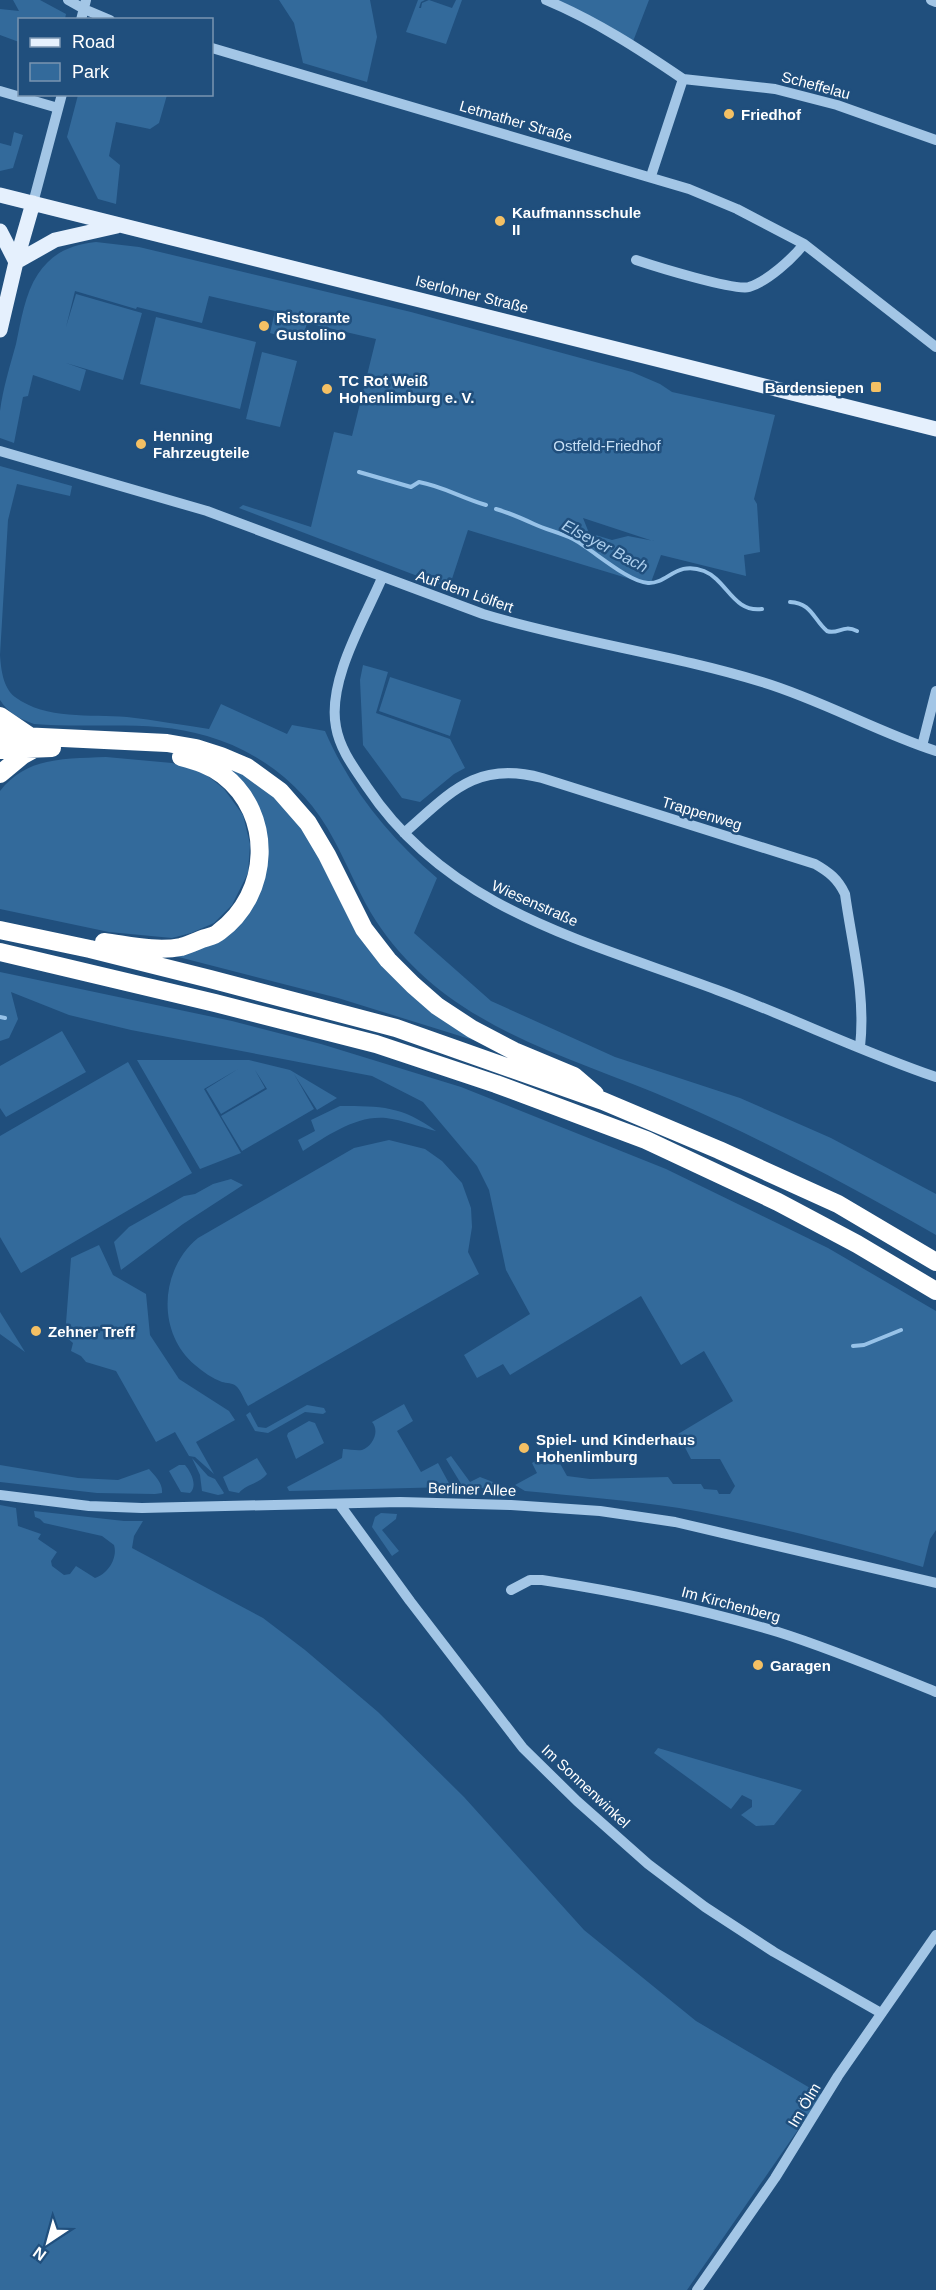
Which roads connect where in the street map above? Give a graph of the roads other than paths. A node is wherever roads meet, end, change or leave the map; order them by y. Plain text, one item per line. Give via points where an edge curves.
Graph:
1 (69, 0) edge
2 (546, 0) edge
3 (931, 0) edge
4 (936, 2) edge
5 (84, 10) edge
6 (105, 18) edge
7 (213, 48) edge
8 (683, 79) junction
9 (0, 91) edge
10 (61, 96) edge
11 (58, 108) junction
12 (936, 140) edge
13 (651, 176) junction
14 (0, 195) edge
15 (33, 203) junction
16 (122, 225) junction
17 (0, 231) edge
18 (804, 244) junction
19 (636, 260) dead end
20 (16, 262) junction
21 (0, 330) edge
22 (936, 347) edge
23 (936, 429) edge
24 (0, 451) edge
25 (382, 578) junction
26 (936, 691) edge
27 (0, 716) edge
28 (0, 735) edge
29 (32, 742) junction
30 (922, 746) junction
31 (0, 750) edge
32 (936, 751) edge
33 (0, 774) edge
34 (404, 833) junction
35 (4, 931) edge
36 (0, 952) edge
37 (860, 1047) junction
38 (936, 1077) edge
39 (603, 1101) junction
40 (936, 1262) edge
41 (936, 1291) edge
42 (0, 1494) edge
43 (340, 1505) junction
44 (936, 1583) edge
45 (511, 1590) dead end
46 (936, 1692) edge
47 (936, 1935) edge
48 (881, 2013) junction
49 (697, 2290) edge

1 - 5 street
2 - 8 street, Scheffelau via 622,38
3 - 4 street
5 - 6 street
7 - 13 street, Letmather Straße
8 - 12 street, Scheffelau via 775,89 837,105
8 - 13 street
9 - 11 street
10 - 11 street
11 - 15 street
13 - 18 street, Letmather Straße via 737,209
14 - 15 main road, Iserlohner Straße
15 - 16 main road, Iserlohner Straße
15 - 20 main road
16 - 20 main road via 55,240
16 - 23 main road, Iserlohner Straße
17 - 20 main road
18 - 19 street via 788,262 756,284 742,288
18 - 22 street, Letmather Straße
20 - 21 main road
24 - 25 street, Auf dem Lölfert via 207,511
25 - 30 street, Auf dem Lölfert via 530,628 765,683
25 - 34 street, Wiesenstraße via 345,664 334,709 336,728 349,760
26 - 30 street
27 - 29 highway
28 - 29 highway
29 - 31 highway
29 - 33 highway
29 - 35 highway via 172,754 203,763 223,775 252,810 260,839 258,878 243,907 218,933 180,947 143,948
29 - 39 highway via 167,743 196,748 247,767 280,791 308,823 364,929 413,985 472,1029 574,1076
30 - 32 street, Auf dem Lölfert
34 - 37 street, Wiesenstraße via 456,879 501,906
34 - 37 street, Trappenweg via 456,788 479,777 525,773 815,864 829,872 845,894 861,989
35 - 39 highway via 396,1028
36 - 41 highway via 376,1044 496,1084 646,1140 778,1202
37 - 38 street, Wiesenstraße
39 - 40 highway via 838,1204
42 - 43 street, Berliner Allee via 88,1506 142,1508
43 - 44 street, Berliner Allee via 462,1503 600,1511 675,1522
43 - 48 street, Im Sonnenwinkel via 523,1748 577,1801 648,1864 705,1906 774,1952
45 - 46 street, Im Kirchenberg via 530,1580 542,1580 697,1609 780,1633
47 - 48 street, Im Ölm
48 - 49 street, Im Ölm via 775,2178

